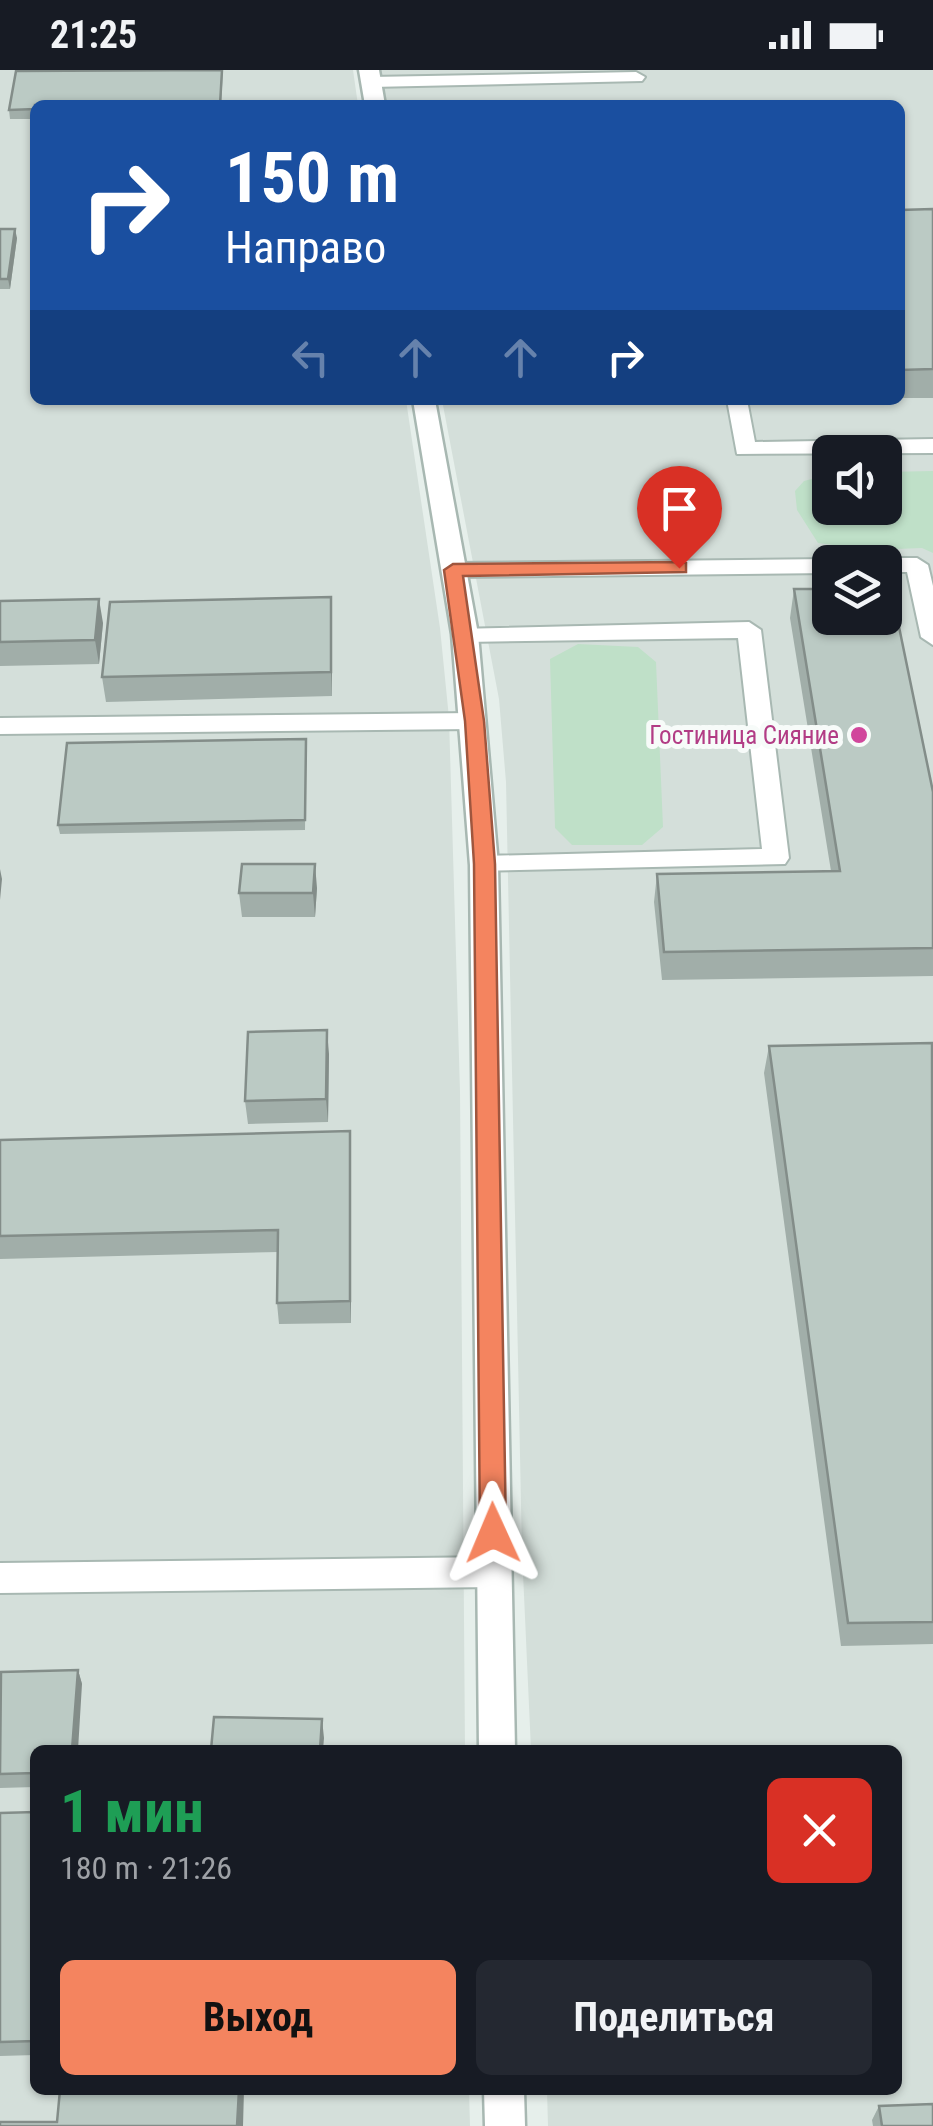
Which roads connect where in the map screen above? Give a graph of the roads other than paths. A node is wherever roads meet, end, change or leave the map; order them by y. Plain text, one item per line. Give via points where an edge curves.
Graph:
1 (489, 75) edge
2 (370, 76) edge
3 (636, 78) dead end
4 (425, 405) edge
5 (738, 405) edge
6 (933, 446) edge
7 (902, 565) edge
8 (812, 566) edge
9 (453, 570) junction
10 (465, 634) junction
11 (933, 637) edge
12 (474, 721) junction
13 (0, 726) edge
14 (484, 864) junction
15 (494, 1572) junction
16 (0, 1578) edge
17 (497, 1745) edge
18 (504, 2095) edge
19 (504, 2126) edge

1 - 2 lane
1 - 3 lane
4 - 9 street
5 - 6 lane via 746,449
7 - 11 lane via 917,565
8 - 9 lane
9 - 10 street
10 - 12 street
10 - 14 lane via 749,630 776,858
12 - 13 lane
12 - 14 street
14 - 15 street
15 - 16 lane
15 - 17 street
18 - 19 street

